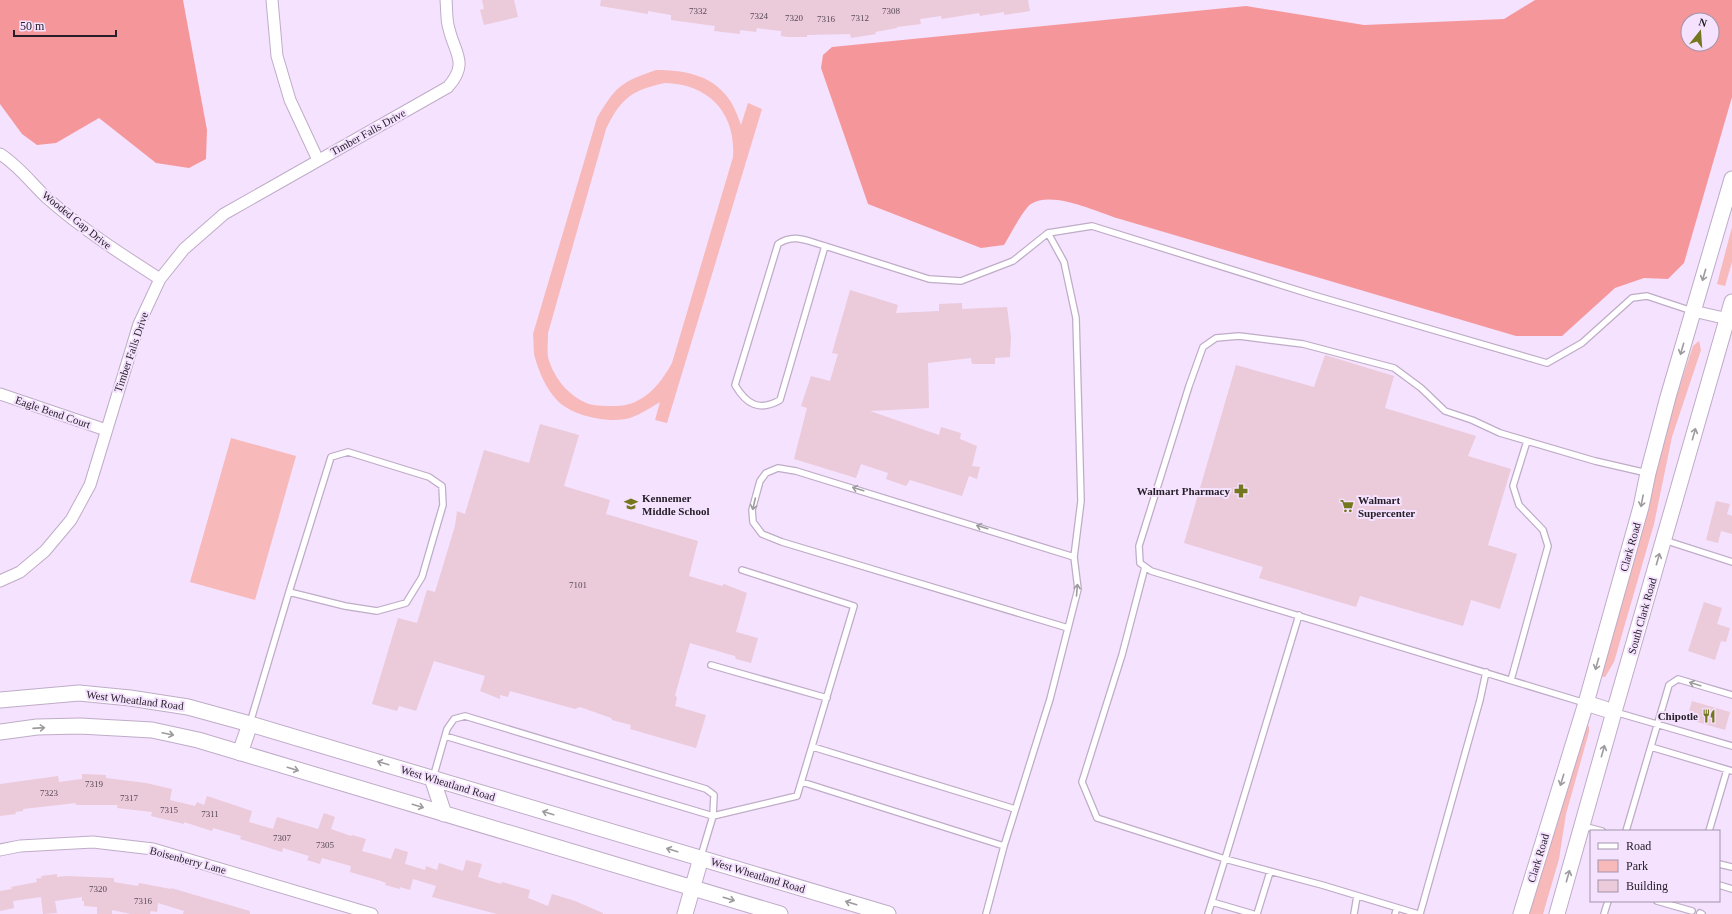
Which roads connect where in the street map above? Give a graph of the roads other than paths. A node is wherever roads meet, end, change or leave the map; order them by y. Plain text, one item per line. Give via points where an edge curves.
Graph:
1 (272, 0) edge
2 (446, 0) edge
3 (0, 154) edge
4 (318, 160) junction
5 (1732, 179) edge
6 (1048, 233) junction
7 (825, 246) junction
8 (160, 279) junction
9 (1732, 302) edge
10 (1693, 311) junction
11 (1730, 319) edge
12 (0, 394) edge
13 (106, 430) junction
14 (1527, 441) junction
15 (1648, 473) junction
16 (1664, 540) junction
17 (1074, 557) junction
18 (1732, 562) edge
19 (1145, 566) junction
20 (742, 570) dead end
21 (0, 581) edge
22 (289, 592) junction
23 (1299, 615) junction
24 (1068, 628) junction
25 (711, 665) dead end
26 (1486, 672) junction
27 (1511, 680) junction
28 (1732, 695) edge
29 (828, 698) junction
30 (0, 700) edge
31 (1586, 703) junction
32 (1614, 712) junction
33 (250, 724) junction
34 (1657, 725) junction
35 (0, 732) edge
36 (445, 736) junction
37 (813, 746) junction
38 (1732, 746) edge
39 (1650, 747) junction
40 (240, 753) junction
41 (1730, 770) edge
42 (432, 778) junction
43 (802, 782) junction
44 (1015, 809) junction
45 (444, 814) junction
46 (713, 816) junction
47 (1582, 825) junction
48 (1599, 830) edge
49 (1626, 830) edge
50 (1709, 830) edge
51 (1004, 846) junction
52 (0, 850) edge
53 (701, 858) junction
54 (1225, 859) junction
55 (1720, 864) edge
56 (1732, 867) edge
57 (1270, 872) junction
58 (1720, 885) edge
59 (692, 888) junction
60 (1732, 889) edge
61 (1357, 896) junction
62 (1212, 902) junction
63 (1608, 902) edge
64 (1660, 902) edge
65 (1396, 908) junction
66 (1692, 911) dead end
67 (1245, 913) edge
68 (372, 914) edge
69 (685, 914) edge
70 (780, 914) edge
71 (888, 914) edge
72 (986, 914) edge
73 (1208, 914) edge
74 (1253, 914) edge
75 (1257, 914) edge
76 (1354, 914) edge
77 (1395, 914) edge
78 (1419, 914) edge
79 (1521, 914) edge
80 (1557, 914) edge
81 (1604, 914) edge

1 - 4 street via 277,56 290,100
2 - 4 street, Timber Falls Drive via 448,28 460,62 458,77 448,87
3 - 8 street, Wooded Gap Drive via 47,198 105,244
4 - 8 street, Timber Falls Drive via 224,214 184,249
5 -> 10 main road, Clark Road
6 - 7 lane via 1013,261 961,281 928,279
6 - 10 lane via 1092,226 1313,295 1547,363 1582,343 1632,298 1647,296
6 - 17 lane via 1064,262 1076,318 1081,501
7 - 7 lane via 780,400 770,406 755,405 743,398 735,385 778,244 786,239 796,238
8 - 13 street, Timber Falls Drive via 139,324
9 - 11 main road, South Clark Road
10 - 11 street
10 -> 15 main road, Clark Road
16 -> 11 main road, South Clark Road
12 - 13 street, Eagle Bend Court
13 - 21 street, Timber Falls Drive via 90,485 71,520 45,551 20,572
14 - 15 lane
14 - 19 lane via 1445,411 1421,388 1394,368 1303,344 1239,336 1216,338 1203,347 1153,498 1139,546 1140,563
14 - 27 lane via 1513,486 1519,505 1543,530 1548,546
15 -> 31 main road, Clark Road via 1641,507
16 - 18 lane
32 -> 16 main road, South Clark Road
24 -> 17 lane via 1078,589
17 -> 24 lane via 796,471 778,468 766,473 760,481 752,510 753,522 762,534 782,542
19 - 23 lane via 1151,571
19 - 54 lane via 1122,654 1082,782 1097,818
20 - 29 lane via 854,606
22 - 22 lane via 331,457 348,452 429,477 442,486 443,504 422,577 406,603 377,611
22 - 33 lane
23 - 26 lane
23 - 54 lane
24 - 44 lane via 1050,699
25 - 29 lane
26 - 27 lane
26 - 78 lane
27 - 31 lane
28 -> 34 lane via 1678,679 1669,685
29 - 37 lane
30 - 33 main road, West Wheatland Road via 79,693 188,707
31 - 32 main road
31 -> 79 main road, Clark Road
32 - 34 lane
47 -> 32 main road, South Clark Road
33 - 40 main road
42 -> 33 main road, West Wheatland Road
34 - 38 lane
34 - 39 lane
35 -> 40 main road via 37,727 80,726 152,730
36 - 42 lane
36 - 46 lane
36 - 46 lane via 454,719 465,716 706,789 714,795
37 - 43 lane
37 - 44 lane
39 - 41 lane
39 - 49 lane
40 -> 45 main road
41 - 50 lane
42 - 45 main road
53 -> 42 main road, West Wheatland Road
43 - 46 lane via 797,796
43 - 51 lane
44 - 51 lane
45 - 59 main road
46 - 53 lane
47 - 48 lane
80 -> 47 main road, South Clark Road
51 - 72 lane
52 - 68 street, Boisenberry Lane via 20,846 93,842 153,850
53 - 59 main road
71 -> 53 main road, West Wheatland Road
54 - 57 lane
54 - 62 lane
55 - 56 lane
57 - 61 lane
57 - 75 lane
58 - 60 lane
59 - 69 main road
59 -> 70 main road
61 - 65 lane
61 - 76 lane
62 - 67 lane
62 - 73 lane
63 - 81 lane
64 - 66 lane
65 - 77 lane
65 - 78 lane
67 - 74 lane

